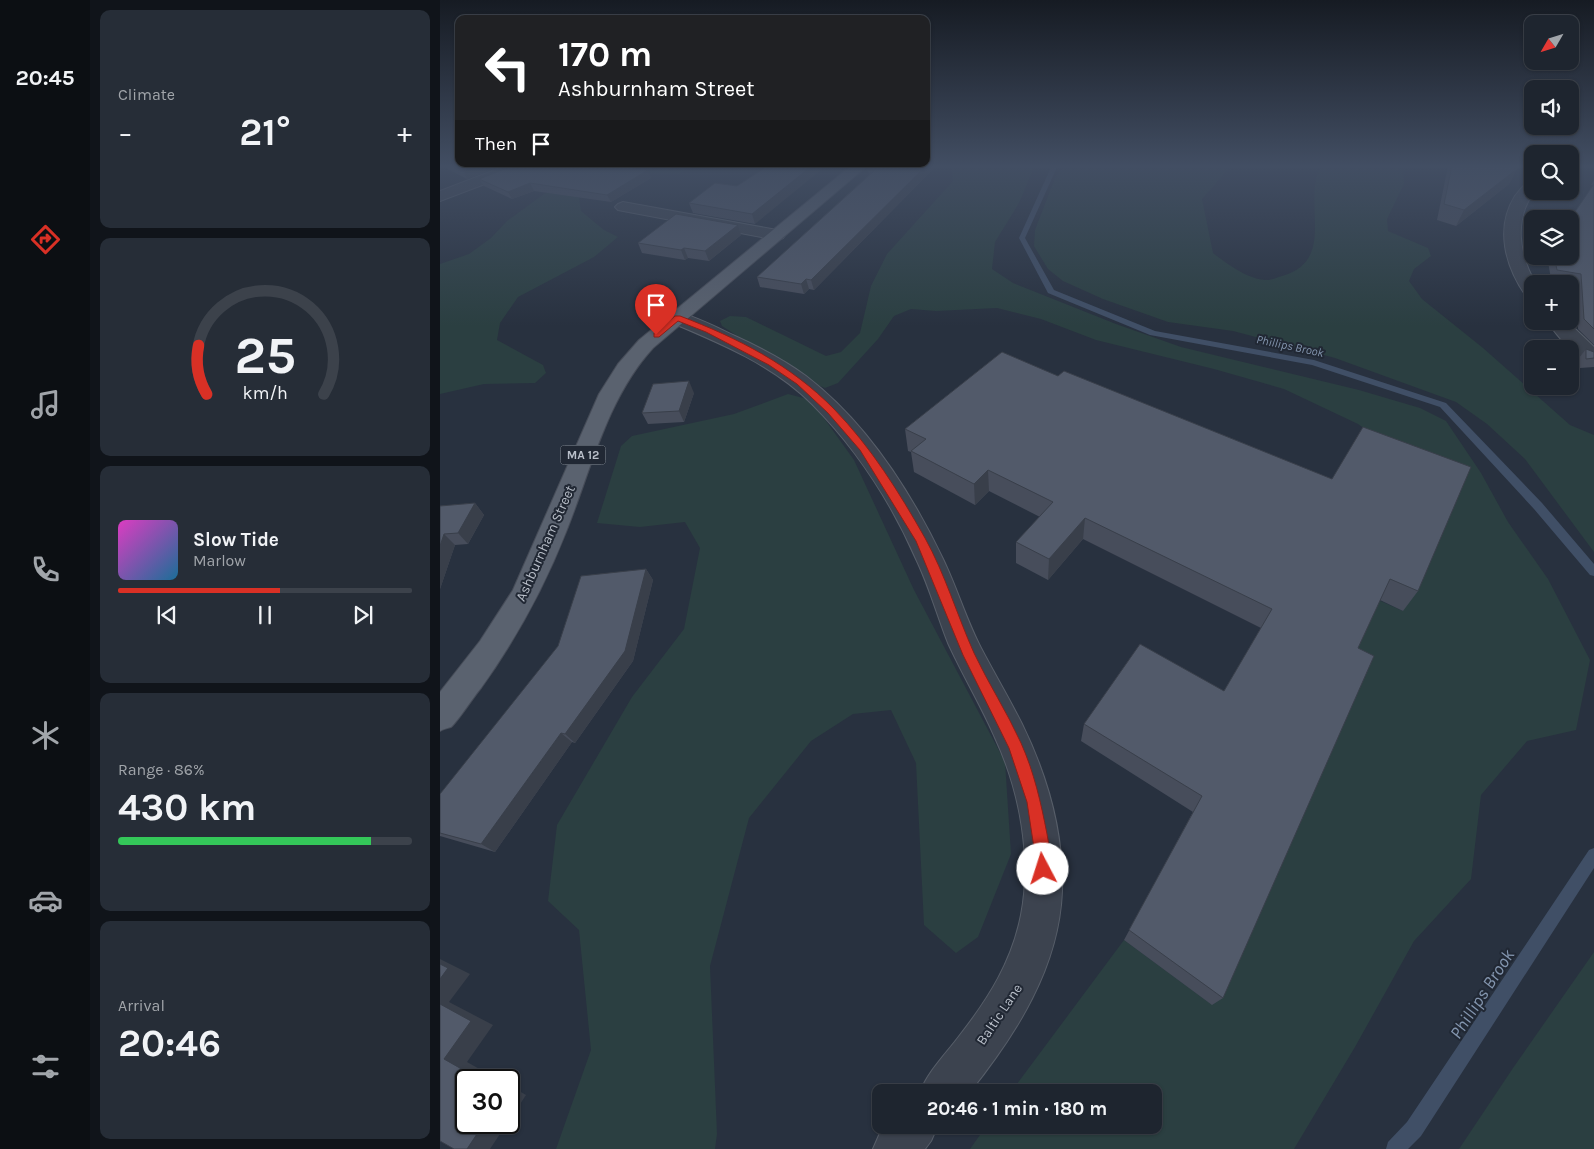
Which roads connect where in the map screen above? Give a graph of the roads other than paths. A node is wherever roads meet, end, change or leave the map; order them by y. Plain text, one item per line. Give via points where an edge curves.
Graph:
1 (687, 219) edge
2 (797, 219) edge
3 (1513, 219) edge
4 (777, 235) junction
5 (1524, 278) edge
6 (678, 318) junction
7 (1564, 330) edge
8 (1594, 357) edge
9 (440, 716) edge
10 (949, 1084) edge
11 (908, 1134) edge
12 (896, 1149) edge

1 - 4 street
2 - 4 main road, Ashburnham Street / MA 12
3 - 5 street via 1516,263
4 - 6 main road, Ashburnham Street / MA 12
6 - 9 main road, Ashburnham Street / MA 12 via 636,353 616,381 533,579 496,643
6 - 10 street, Baltic Lane via 709,330 772,363 800,382 864,448 925,550 969,655 1015,746 1034,802 1043,855 1041,912 1035,944 1014,996
7 - 8 street
11 - 12 street

